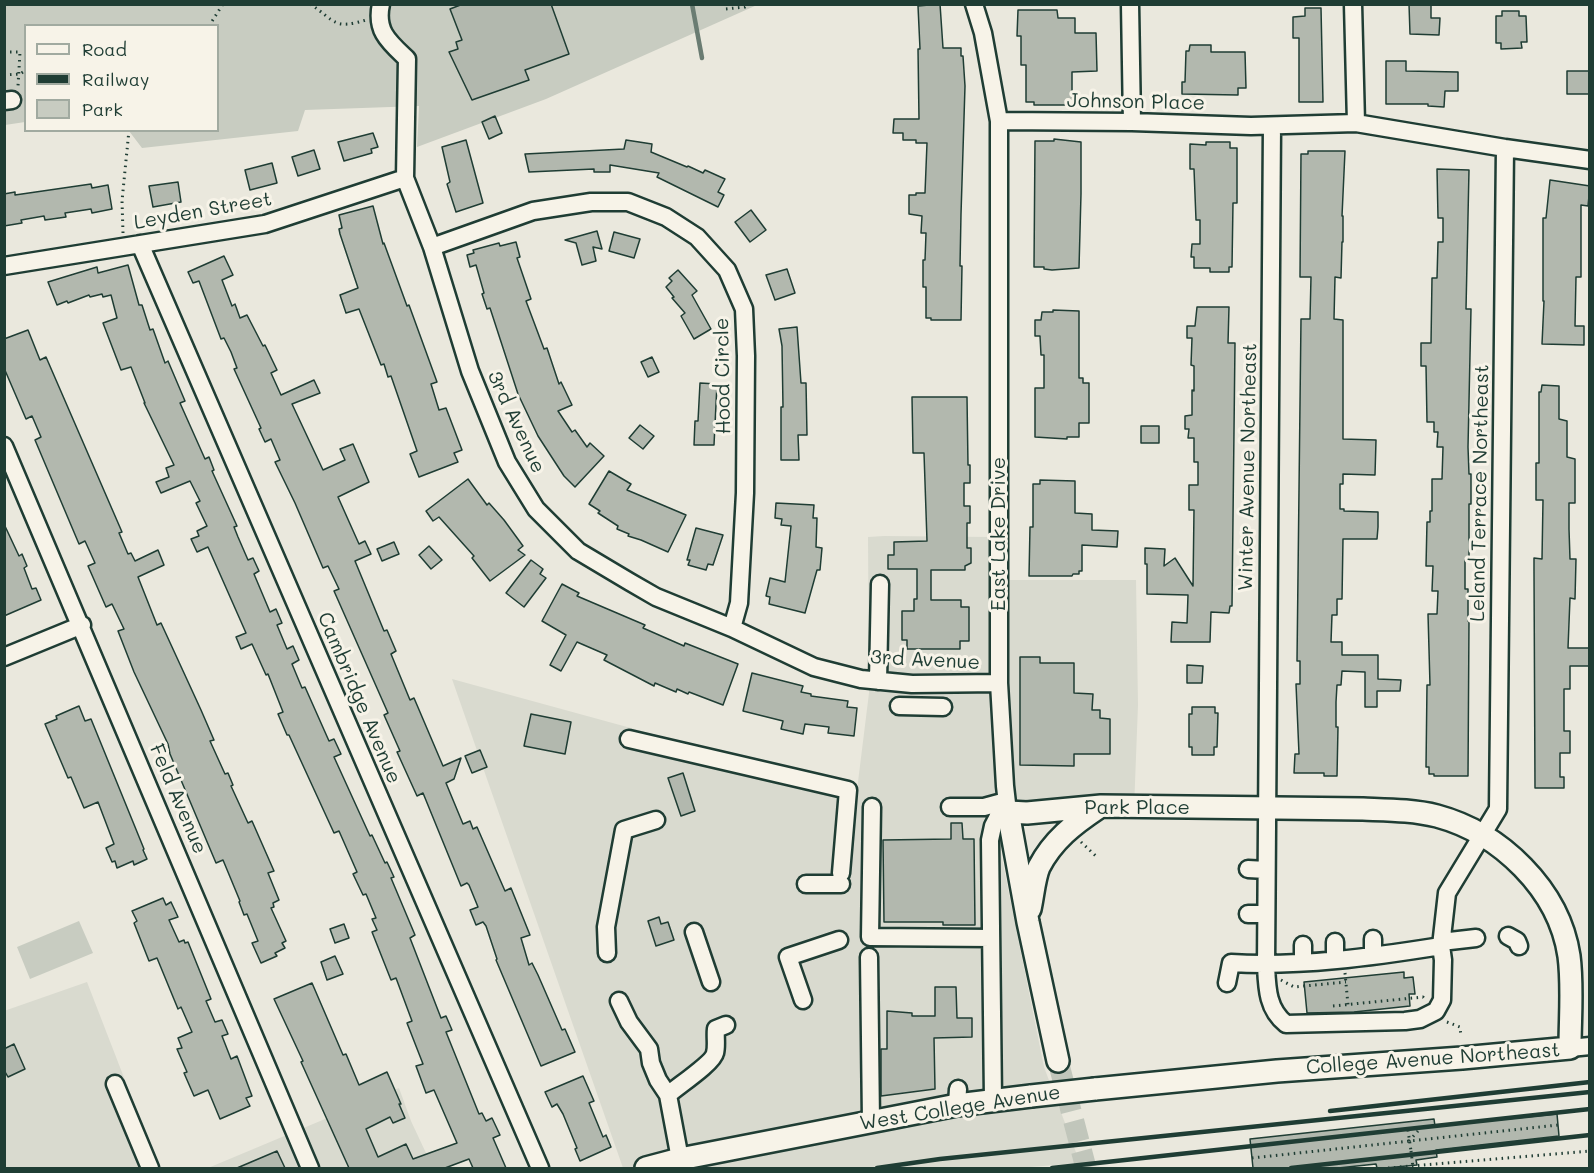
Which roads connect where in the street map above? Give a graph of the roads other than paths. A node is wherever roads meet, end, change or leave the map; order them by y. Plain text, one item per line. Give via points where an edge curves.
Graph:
1 (974, 4) edge
2 (1131, 4) edge
3 (1353, 4) edge
4 (380, 10) edge
5 (999, 121) junction
6 (1132, 122) junction
7 (1356, 123) junction
8 (1272, 126) junction
9 (1505, 148) junction
10 (1590, 160) edge
11 (405, 178) junction
12 (133, 245) junction
13 (432, 247) junction
14 (4, 266) edge
15 (4, 446) edge
16 (880, 584) dead end
17 (82, 625) junction
18 (732, 628) junction
19 (9, 658) edge
20 (878, 681) junction
21 (999, 683) junction
22 (900, 706) dead end
23 (943, 706) dead end
24 (629, 739) dead end
25 (1101, 806) junction
26 (872, 807) dead end
27 (950, 807) dead end
28 (1007, 807) junction
29 (1266, 809) junction
30 (656, 820) dead end
31 (1484, 835) junction
32 (1248, 869) dead end
33 (1266, 870) junction
34 (806, 884) dead end
35 (1248, 914) dead end
36 (1266, 914) junction
37 (1028, 921) junction
38 (694, 933) dead end
39 (991, 938) junction
40 (1476, 939) dead end
41 (839, 940) dead end
42 (1335, 942) dead end
43 (1441, 944) junction
44 (1303, 945) dead end
45 (607, 953) dead end
46 (869, 957) dead end
47 (1339, 959) junction
48 (1303, 962) junction
49 (1266, 965) junction
50 (711, 982) dead end
51 (1227, 983) dead end
52 (802, 1000) dead end
53 (619, 1001) dead end
54 (726, 1025) dead end
55 (1580, 1047) edge
56 (1058, 1061) tunnel mouth
57 (1277, 1071) joint
58 (115, 1084) dead end
59 (668, 1095) junction
60 (993, 1100) junction
61 (870, 1121) junction
62 (680, 1159) junction
63 (150, 1168) edge
64 (310, 1168) edge
65 (540, 1168) edge
66 (646, 1168) edge

1 - 5 street, East Lake Drive
2 - 6 street
3 - 7 street
4 - 11 street, 3rd Avenue via 386,39 407,59
5 - 6 street, Johnson Place
5 - 21 street, East Lake Drive
6 - 8 street, Johnson Place
7 - 8 street, Johnson Place
7 - 9 street, Johnson Place
8 - 29 street, Winter Avenue Northeast
9 - 10 street, Johnson Place
9 - 31 street, Leland Terrace Northeast via 1498,809
11 - 12 street, Leyden Street via 265,224
11 - 13 street, 3rd Avenue
12 - 14 street, Leyden Street
12 - 65 street, Cambridge Avenue
13 - 18 street, 3rd Avenue via 470,371 507,462 536,509 578,551 656,597
13 - 18 street, Hood Circle via 533,211 591,202 628,202 666,217 697,237 727,270 744,309 746,356 745,493 738,603
15 - 17 street, Feld Avenue
16 - 20 street
17 - 19 street
17 - 64 street, Feld Avenue
18 - 20 street, 3rd Avenue via 814,667
20 - 21 street, 3rd Avenue
21 - 28 street, East Lake Drive
22 - 23 street
24 - 34 street via 848,790 841,878
25 - 28 main road, Park Place via 1027,813
25 - 29 main road, Park Place
25 - 37 main road via 1054,843 1038,869
26 - 39 street via 870,937
27 - 28 street
28 - 37 main road, East Lake Drive
28 - 39 street via 993,826 990,840
29 - 31 main road, Park Place via 1405,811 1436,816
29 - 33 street, Winter Avenue Northeast
30 - 45 street via 624,830 606,927
31 - 43 street, Leland Terrace Northeast via 1447,893
31 - 55 main road, Park Place via 1540,887 1554,910 1569,956
32 - 33 street
33 - 36 street, Winter Avenue Northeast
35 - 36 street
36 - 49 street, Winter Avenue Northeast
37 - 56 main road, East Lake Drive
38 - 50 street
39 - 60 street
40 - 43 street
41 - 52 street via 788,957
42 - 47 street
43 - 47 street via 1373,947
43 - 49 street, Leland Terrace Northeast via 1442,1000 1436,1011 1405,1021 1286,1024 1272,1007
44 - 48 street
46 - 61 street
47 - 48 street
48 - 49 street
49 - 51 street via 1231,963
53 - 59 street via 649,1049 658,1080
54 - 59 street via 716,1029 715,1054 710,1063
55 - 57 main road, College Avenue Northeast
57 - 60 main road, West College Avenue, bridge
58 - 63 street
59 - 62 street
60 - 61 main road, West College Avenue via 957,1097
61 - 62 main road, West College Avenue
62 - 66 main road, West College Avenue

